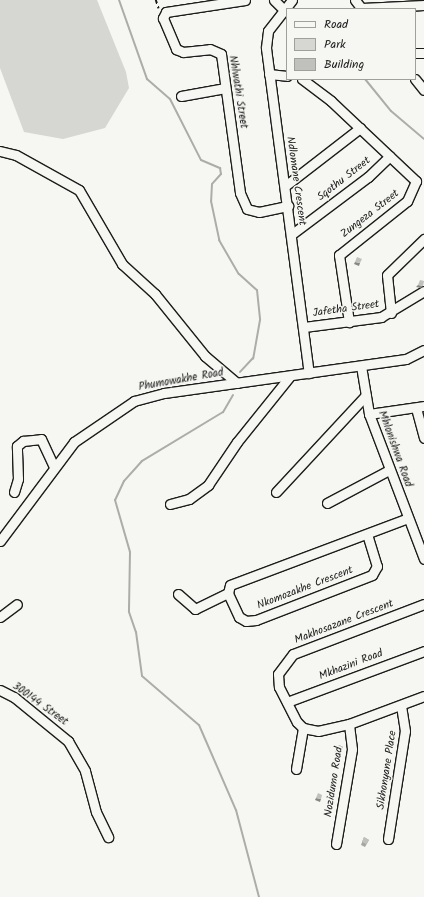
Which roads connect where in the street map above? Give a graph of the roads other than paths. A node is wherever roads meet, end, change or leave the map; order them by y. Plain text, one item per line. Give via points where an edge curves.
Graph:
1 (245, 0) edge
2 (274, 0) edge
3 (292, 0) edge
4 (355, 0) edge
5 (424, 5) edge
6 (361, 8) edge
7 (378, 8) edge
8 (284, 10) junction
9 (269, 74) junction
10 (286, 76) edge
11 (416, 79) edge
12 (303, 80) edge
13 (225, 88) junction
14 (424, 90) edge
15 (181, 96) dead end
16 (360, 128) junction
17 (0, 151) edge
18 (390, 156) junction
19 (285, 186) junction
20 (288, 206) junction
21 (292, 234) junction
22 (424, 239) edge
23 (424, 291) edge
24 (391, 313) junction
25 (349, 322) junction
26 (304, 327) junction
27 (424, 350) edge
28 (361, 366) junction
29 (309, 373) junction
30 (290, 376) junction
31 (237, 383) junction
32 (366, 395) junction
33 (420, 407) edge
34 (369, 414) junction
35 (424, 438) edge
36 (54, 467) junction
37 (390, 470) junction
38 (14, 492) dead end
39 (276, 492) dead end
40 (326, 503) dead end
41 (170, 504) dead end
42 (408, 518) junction
43 (367, 534) junction
44 (0, 541) edge
45 (424, 559) edge
46 (228, 593) junction
47 (178, 594) dead end
48 (17, 604) dead end
49 (424, 604) edge
50 (0, 617) edge
51 (424, 651) edge
52 (0, 690) edge
53 (424, 696) edge
54 (287, 702) junction
55 (401, 706) junction
56 (349, 724) junction
57 (303, 728) junction
58 (296, 770) dead end
59 (108, 837) dead end
60 (388, 839) dead end
61 (336, 844) dead end

1 - 13 street, Nhlwathi Street via 166,12 163,16 176,49 183,52 210,49 221,54
2 - 8 street
3 - 8 street, Ndlomane Crescent
4 - 6 street
5 - 7 street
8 - 9 street, Ndlomane Crescent via 267,36
9 - 10 street
9 - 19 street, Ndlomane Crescent
11 - 14 street
12 - 16 street, Zungeza Street
13 - 15 street
13 - 20 street, Nhlwathi Street via 244,205 254,212
16 - 18 street, Zungeza Street
16 - 19 street
17 - 31 street via 16,155 79,190 122,264 155,294 205,356
18 - 21 street, Sqothu Street via 368,178
18 - 25 street, Zungeza Street via 414,178 415,190 395,211 341,252 339,260
19 - 20 street, Ndlomane Crescent
20 - 21 street, Ndlomane Crescent
21 - 26 street, Ndlomane Crescent
22 - 24 street, Jafetha Street via 387,275
23 - 24 street, Jafetha Street
24 - 25 street, Jafetha Street
25 - 26 street, Jafetha Street
26 - 29 street, Ndlomane Crescent
27 - 28 street, Phumowakhe Road via 406,358
28 - 29 street, Phumowakhe Road
28 - 32 street, Mhlonishwa Road
29 - 30 street, Phumowakhe Road
30 - 31 street, Phumowakhe Road
30 - 41 street via 237,442 208,485 190,499
31 - 36 street, Phumowakhe Road via 134,401 84,433
32 - 34 street, Mhlonishwa Road
32 - 39 street
33 - 34 street
33 - 35 street
34 - 37 street, Mhlonishwa Road
36 - 38 street via 41,439 33,437 19,443
36 - 44 street, Phumowakhe Road
37 - 40 street
37 - 42 street, Mhlonishwa Road
42 - 43 street
42 - 45 street, Mhlonishwa Road
43 - 46 street via 234,583
43 - 46 street, Nkomozakhe Crescent via 377,566 372,575 251,621 239,616
46 - 47 street via 195,609
48 - 50 street
49 - 54 street, Makhosazane Crescent via 288,658 278,674
51 - 54 street, Mkhazini Road
52 - 59 street, 300144 Street via 65,738 85,771 96,812
53 - 55 street
54 - 57 street, Makhosazane Crescent
55 - 56 street
55 - 60 street, Sikhonyane Place via 405,731
56 - 57 street via 330,730
56 - 61 street, Nozidumo Road via 352,749
57 - 58 street

